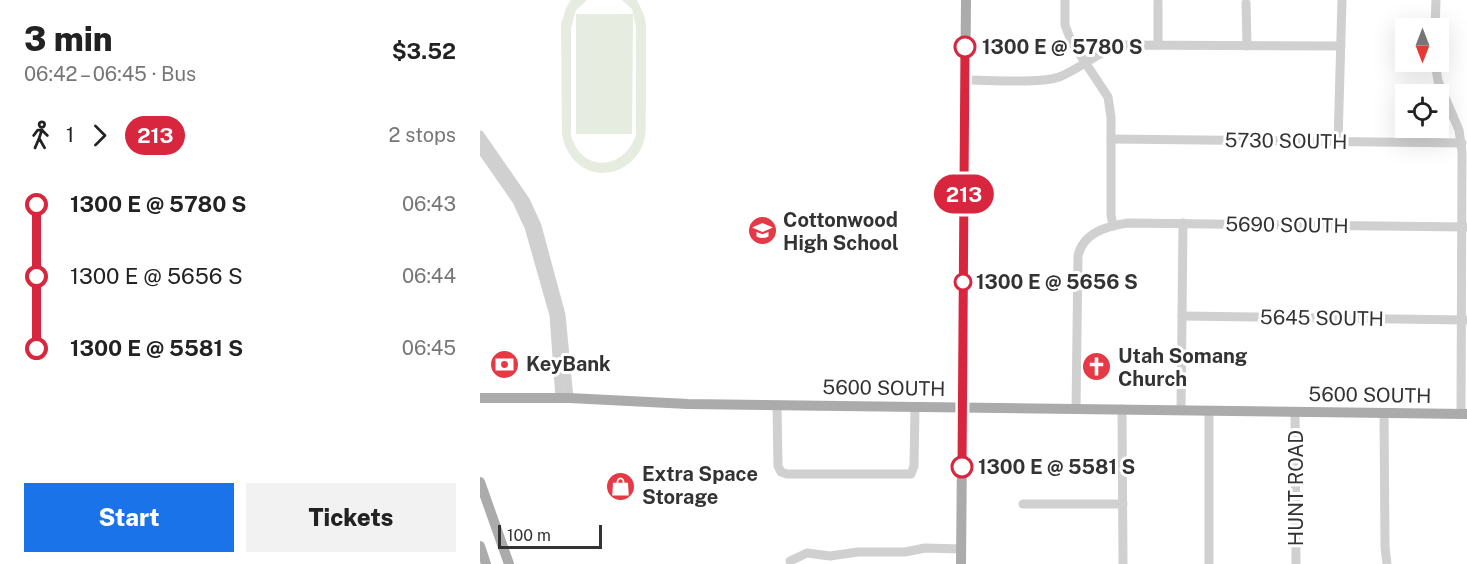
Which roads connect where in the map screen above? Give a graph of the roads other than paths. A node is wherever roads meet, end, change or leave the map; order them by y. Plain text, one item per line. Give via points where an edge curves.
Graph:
1 (966, 0) edge
2 (1065, 0) edge
3 (1342, 0) edge
4 (1436, 0) edge
5 (1158, 2) dead end
6 (1246, 3) dead end
7 (1435, 18) edge
8 (1158, 45) junction
9 (1246, 46) junction
10 (1341, 46) junction
11 (1086, 62) junction
12 (1437, 72) edge
13 (965, 80) junction
14 (480, 135) edge
15 (1111, 138) junction
16 (1338, 142) junction
17 (1462, 143) junction
18 (480, 148) edge
19 (1183, 224) junction
20 (1113, 226) junction
21 (1464, 227) edge
22 (1182, 316) junction
23 (1464, 320) edge
24 (480, 398) edge
25 (565, 398) junction
26 (777, 405) junction
27 (915, 407) junction
28 (962, 407) junction
29 (1076, 409) junction
30 (1122, 410) junction
31 (1182, 410) junction
32 (1209, 411) junction
33 (1295, 412) junction
34 (1384, 413) junction
35 (1464, 414) edge
36 (480, 482) edge
37 (1023, 504) dead end
38 (1123, 504) junction
39 (480, 546) edge
40 (961, 549) junction
41 (874, 553) junction
42 (790, 561) dead end
43 (486, 564) edge
44 (509, 564) edge
45 (874, 564) edge
46 (961, 564) edge
47 (1123, 564) edge
48 (1209, 564) edge
49 (1296, 564) edge
50 (1387, 564) edge

1 - 13 main road
2 - 11 street via 1065,25
3 - 10 street
4 - 7 street
5 - 8 street
6 - 9 street
8 - 9 street
8 - 11 street via 1114,47
9 - 10 street
10 - 16 street
11 - 13 street via 1056,78 1043,80
11 - 15 street via 1108,97
12 - 17 street
13 - 28 main road
14 - 25 street via 525,200 537,226 561,315
15 - 16 street, 5730 SOUTH
15 - 20 street
16 - 17 street, 5730 SOUTH
17 - 21 street
18 - 25 street via 517,201 529,227 554,315
19 - 20 street, 5690 SOUTH
19 - 21 street, 5690 SOUTH
19 - 22 street
20 - 29 street via 1090,235 1077,256
21 - 23 street
22 - 23 street, 5645 SOUTH
22 - 31 street
23 - 35 street
24 - 25 main road, 5600 SOUTH
25 - 26 main road, 5600 SOUTH
26 - 27 main road, 5600 SOUTH
26 - 27 street via 778,465 781,472 788,474 911,474
27 - 28 main road, 5600 SOUTH
28 - 29 main road, 5600 SOUTH
28 - 40 main road
29 - 30 main road, 5600 SOUTH
30 - 31 main road, 5600 SOUTH
30 - 38 street
31 - 32 main road, 5600 SOUTH
32 - 33 main road, 5600 SOUTH
32 - 48 street
33 - 34 main road, 5600 SOUTH
33 - 49 street, HUNT ROAD
34 - 35 main road, 5600 SOUTH
34 - 50 street
36 - 44 main road
37 - 38 street
38 - 47 street
39 - 43 main road
40 - 41 street
40 - 46 main road
41 - 42 street via 807,553
41 - 45 street

